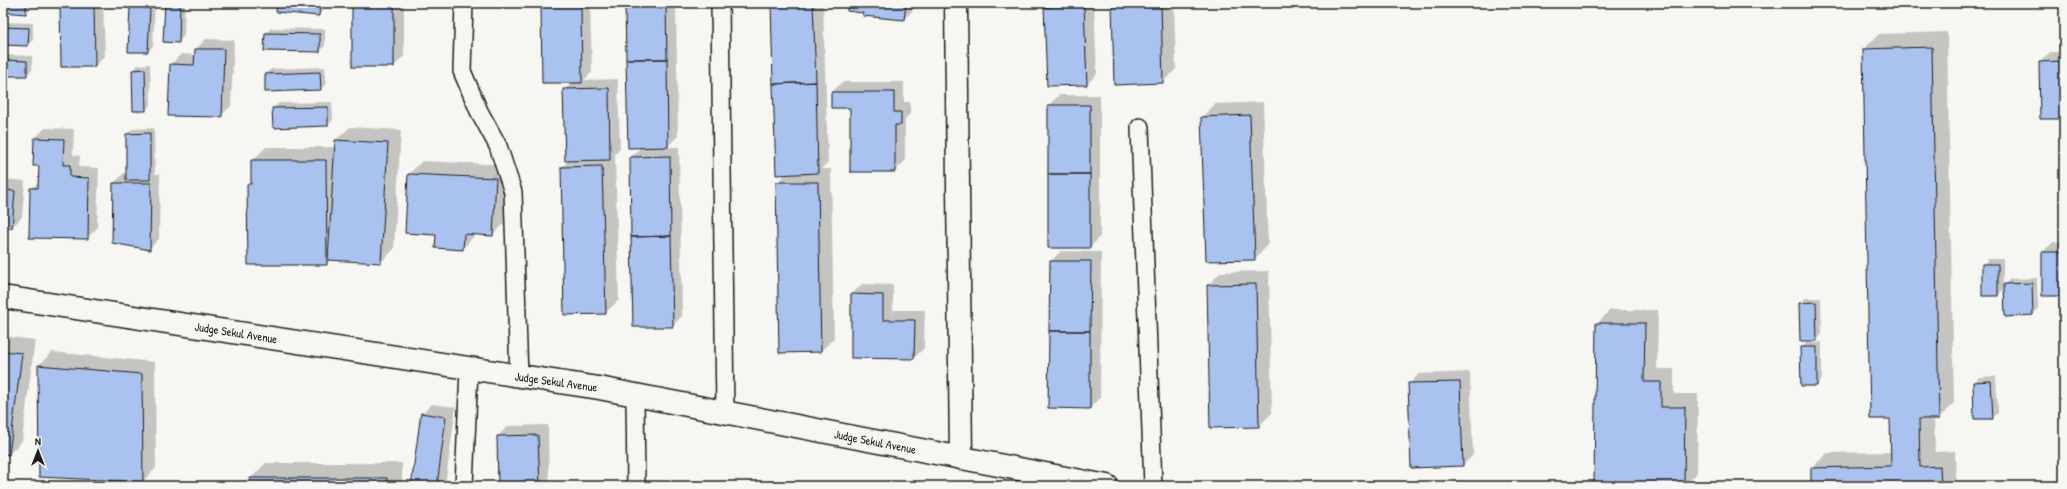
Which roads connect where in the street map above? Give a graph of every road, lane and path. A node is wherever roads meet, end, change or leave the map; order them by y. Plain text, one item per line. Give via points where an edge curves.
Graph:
1 (464, 3) edge
2 (720, 3) edge
3 (956, 3) edge
4 (1140, 127) dead end
5 (3, 297) edge
6 (469, 369) junction
7 (519, 377) junction
8 (635, 395) junction
9 (725, 413) junction
10 (961, 458) junction
11 (1043, 480) edge
12 (464, 486) edge
13 (636, 486) edge
14 (1107, 486) edge
15 (1153, 486) edge

1 - 7 lane via 462,71 498,146 513,192
2 - 9 lane
3 - 10 street
4 - 15 lane
5 - 6 street, Judge Sekul Avenue
6 - 7 street, Judge Sekul Avenue
6 - 12 lane
7 - 8 street, Judge Sekul Avenue
8 - 9 street, Judge Sekul Avenue
8 - 13 lane
9 - 10 street, Judge Sekul Avenue
10 - 11 street, Judge Sekul Avenue
11 - 14 street, Judge Sekul Avenue

